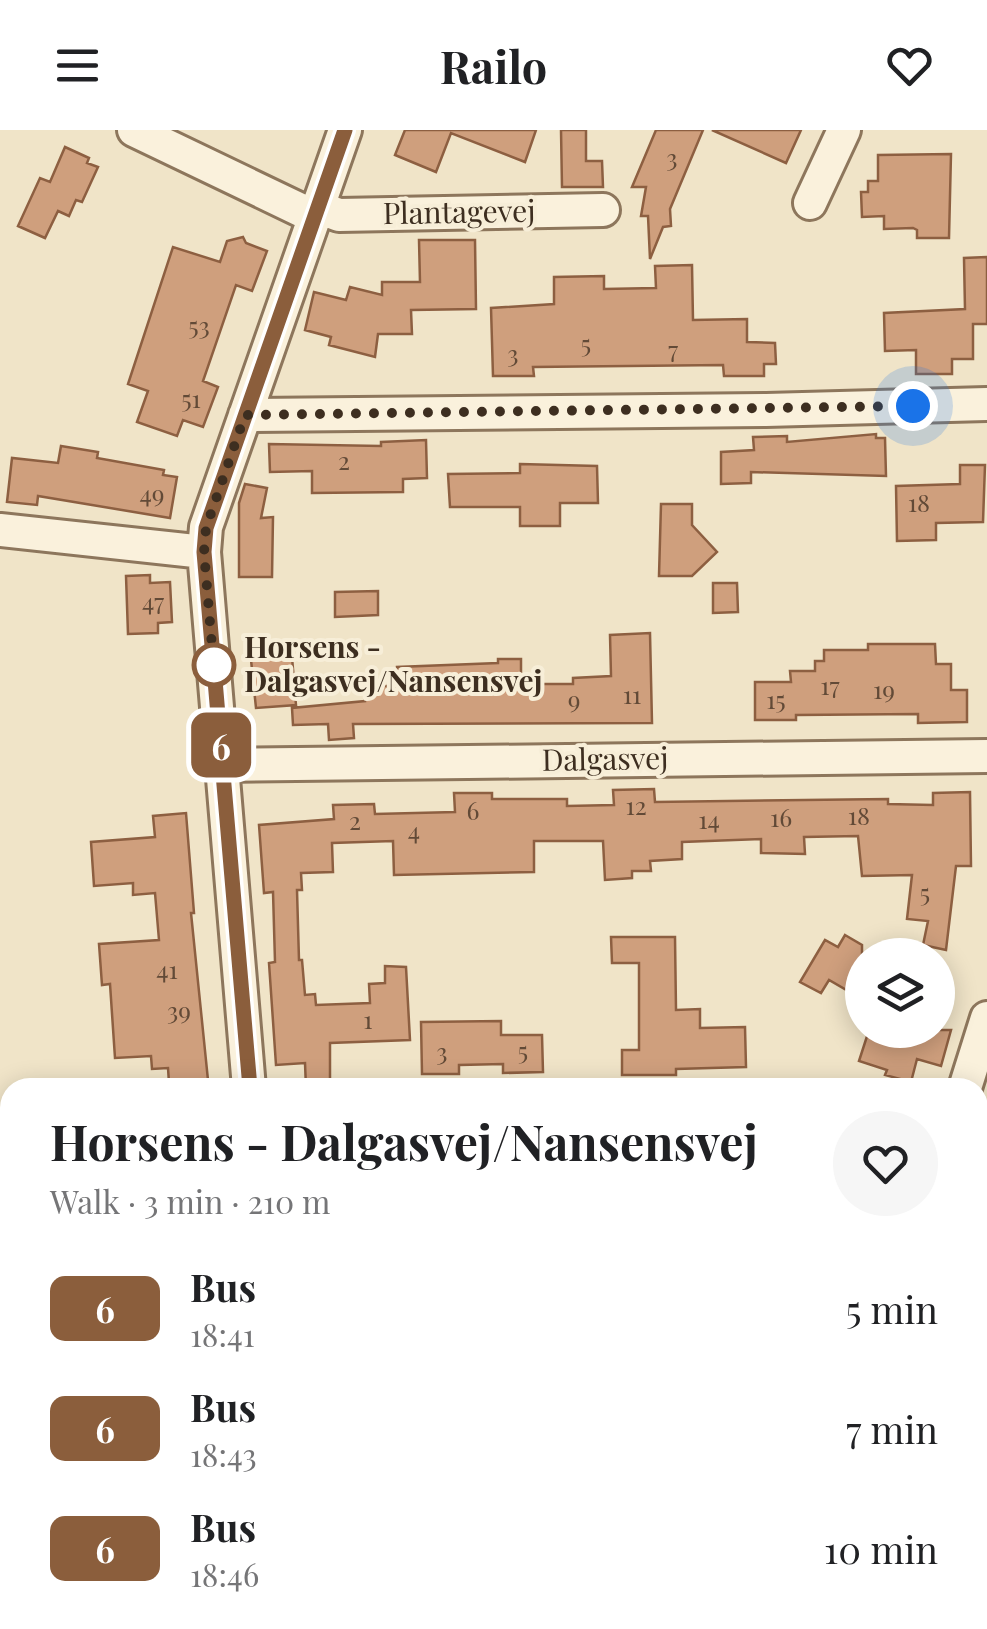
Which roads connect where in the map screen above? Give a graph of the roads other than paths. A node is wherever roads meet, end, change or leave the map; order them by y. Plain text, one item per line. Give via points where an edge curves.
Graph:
1 (134, 130) edge
2 (345, 130) edge
3 (844, 130) edge
4 (810, 203) dead end
5 (603, 210) dead end
6 (315, 211) junction
7 (987, 404) edge
8 (245, 415) junction
9 (0, 530) edge
10 (204, 552) junction
11 (987, 756) edge
12 (222, 766) junction
13 (987, 1018) edge
14 (249, 1078) edge
15 (968, 1078) edge

1 - 6 street, Plantagevej
2 - 6 street
3 - 4 street
5 - 6 street, Plantagevej
6 - 8 street
7 - 8 street
8 - 10 street
9 - 10 street
10 - 12 street
11 - 12 street, Dalgasvej
12 - 14 street
13 - 15 street

